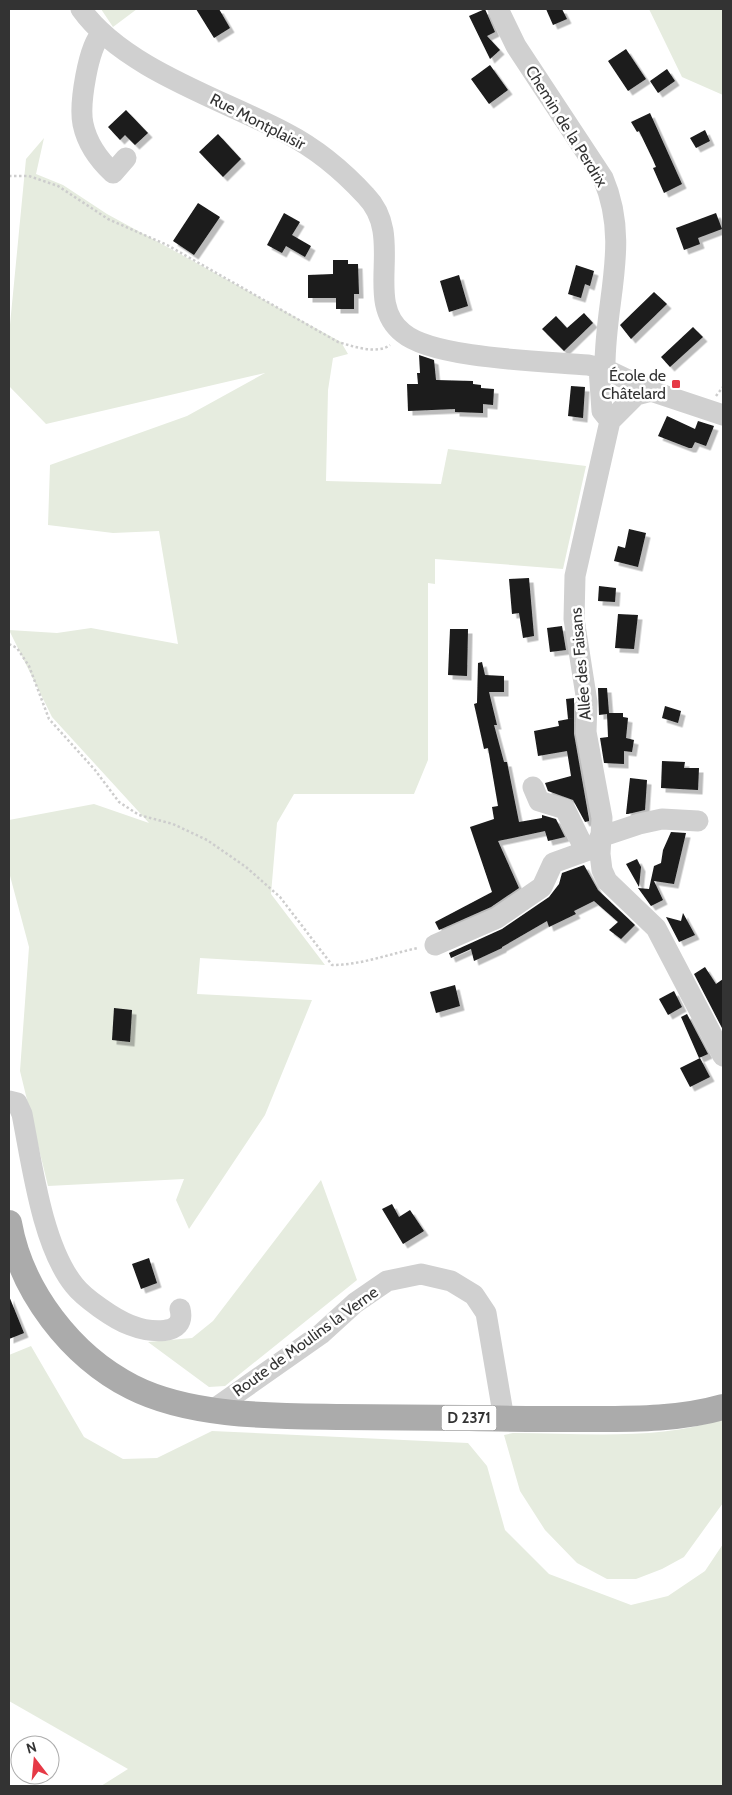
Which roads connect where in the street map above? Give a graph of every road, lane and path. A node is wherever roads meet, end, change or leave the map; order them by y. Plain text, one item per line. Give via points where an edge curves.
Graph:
1 (80, 9) edge
2 (498, 9) edge
3 (102, 32) junction
4 (126, 158) dead end
5 (9, 176) edge
6 (403, 334) junction
7 (602, 368) junction
8 (651, 391) junction
9 (723, 416) edge
10 (610, 421) junction
11 (9, 644) edge
12 (533, 787) dead end
13 (698, 821) dead end
14 (597, 838) junction
15 (435, 945) joint
16 (723, 1056) edge
17 (9, 1101) edge
18 (9, 1223) edge
19 (180, 1308) dead end
20 (723, 1407) edge
21 (214, 1409) junction
22 (504, 1419) junction

1 - 3 street, Rue Montplaisir
2 - 7 street, Chemin de la Perdrix via 516,46 602,178 611,197 617,247
3 - 4 street via 95,39 89,58 83,124 92,148 113,172
3 - 6 street, Rue Montplaisir via 127,53 155,69 314,149 367,197 384,230 383,295 386,309 393,324
5 - 6 path via 30,176 58,186 108,219 167,245 338,342 358,348 386,348
6 - 7 street, Rue Montplaisir via 449,352
7 - 8 street, Rue Montplaisir
7 - 10 street, Chemin de la Perdrix via 602,411
8 - 9 street, Rue Montplaisir
8 - 10 street via 636,395
10 - 14 street, Allée des Faisans via 575,576 574,611 587,702 586,732
11 - 15 path via 17,648 29,666 49,719 119,802 139,815 173,824 207,840 246,867 280,897 332,965 353,965 382,955
12 - 14 street via 539,801 565,809 573,822
13 - 14 street via 662,819
14 - 15 street via 553,863 542,887 497,918
14 - 16 street via 607,881 656,928
17 - 19 street via 17,1103 22,1114 36,1187 54,1247 63,1270 75,1287 130,1325 159,1331 180,1325
18 - 21 main road, Route de Moulins la Verne / D 2371 via 22,1269 45,1309 73,1343 132,1387 170,1402
20 - 22 main road, Route de Moulins la Verne / D 2371 via 654,1419
21 - 22 main road, Route de Moulins la Verne / D 2371 via 273,1416
21 - 22 street, Route de Moulins la Verne via 321,1334 355,1303 387,1281 422,1274 451,1281 474,1295 486,1313

